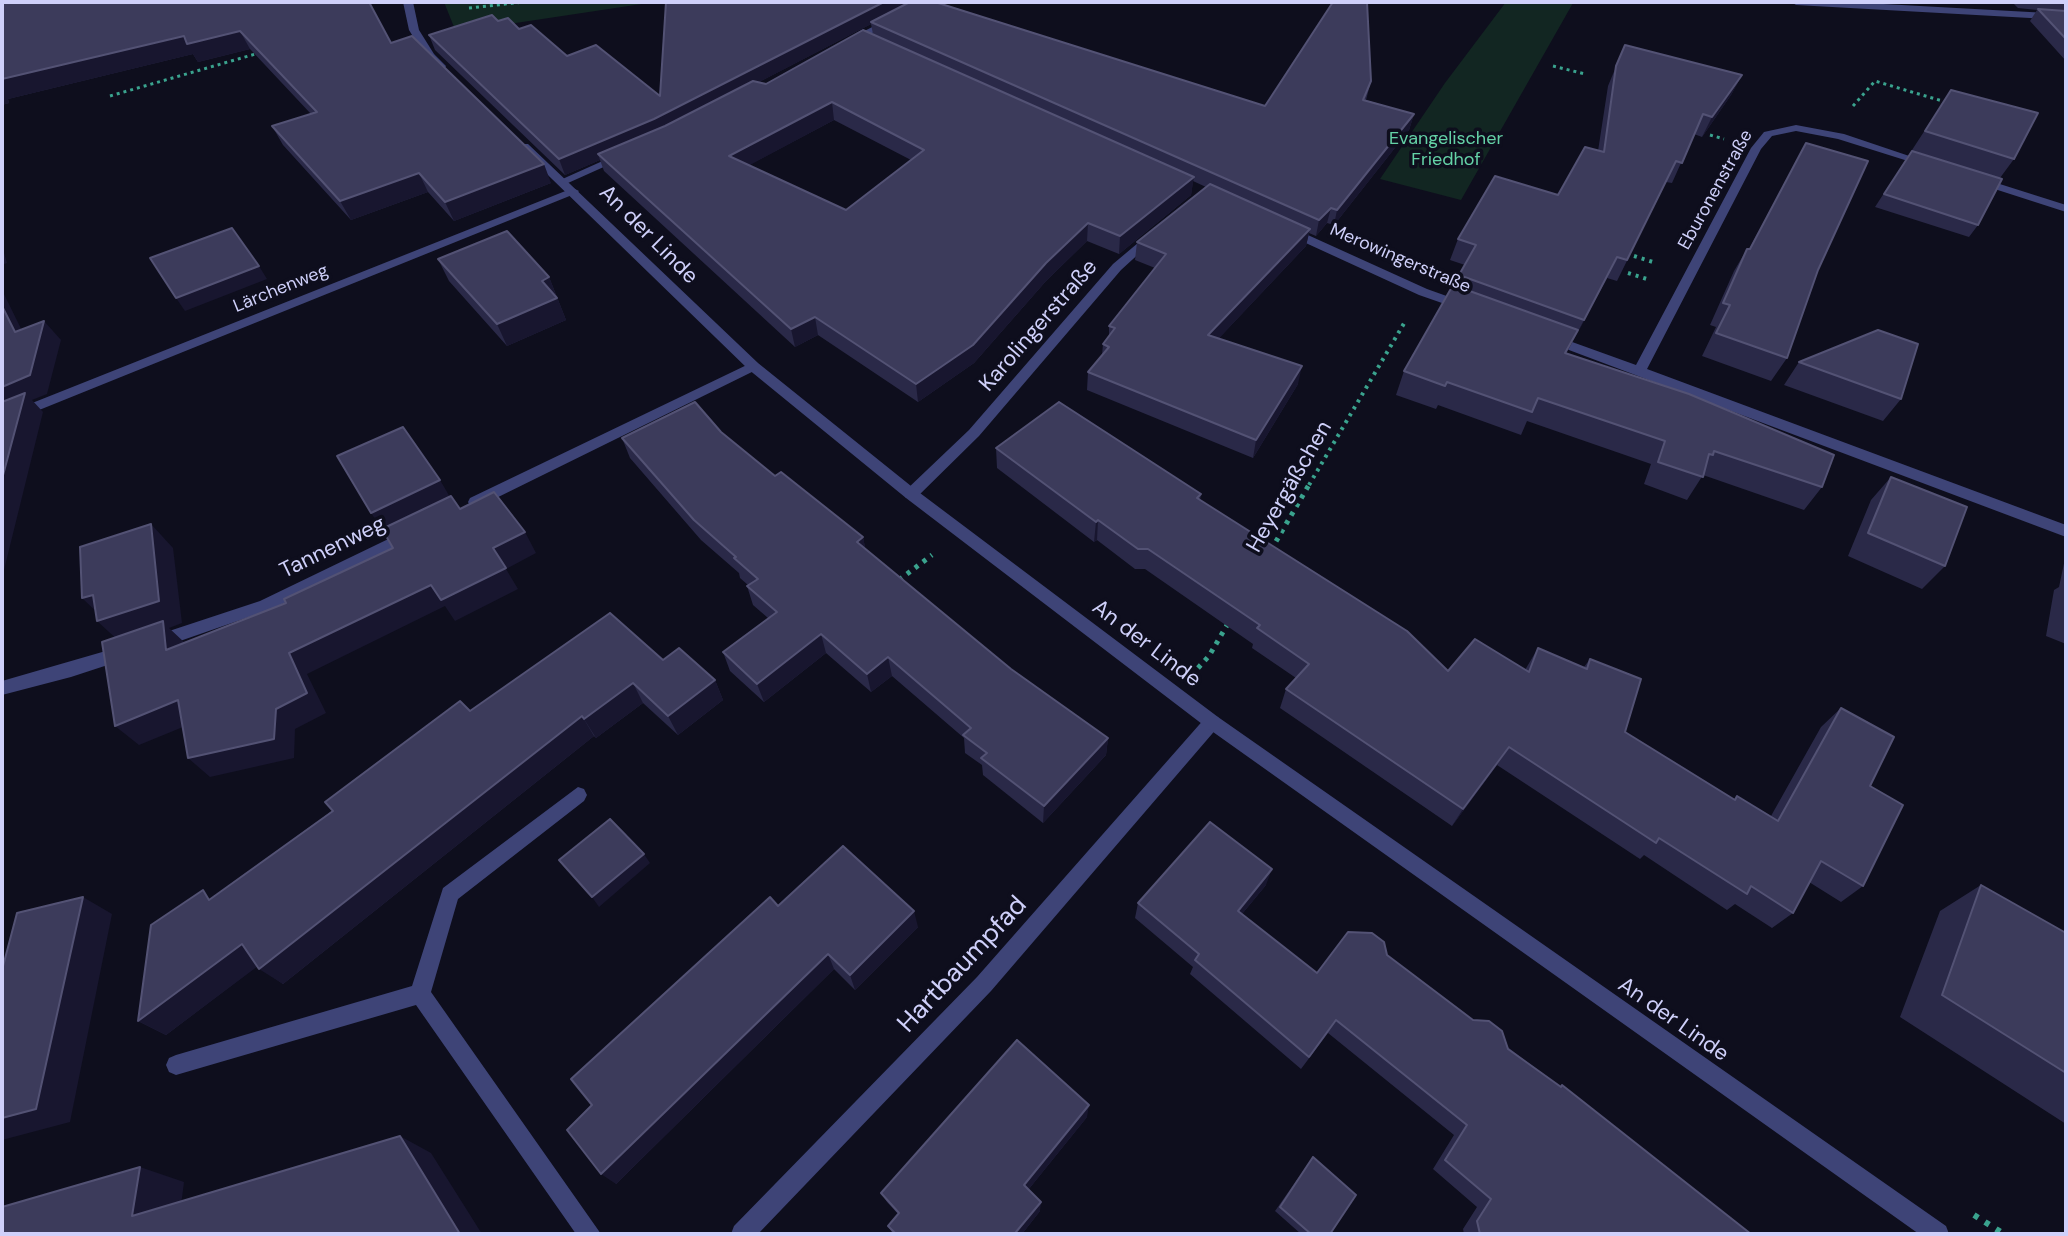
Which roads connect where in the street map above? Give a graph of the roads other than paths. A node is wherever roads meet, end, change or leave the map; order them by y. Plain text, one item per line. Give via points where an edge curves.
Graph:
1 (408, 2) edge
2 (928, 2) edge
3 (1796, 2) edge
4 (2066, 17) edge
5 (861, 38) junction
6 (878, 46) edge
7 (842, 50) edge
8 (451, 76) edge
9 (516, 138) edge
10 (629, 153) edge
11 (1934, 166) edge
12 (1960, 175) edge
13 (569, 186) junction
14 (2066, 209) edge
15 (1268, 221) edge
16 (1160, 229) edge
17 (1482, 313) edge
18 (1537, 333) edge
19 (753, 366) junction
20 (1640, 370) junction
21 (2, 420) edge
22 (911, 494) junction
23 (463, 508) edge
24 (421, 529) edge
25 (2066, 531) edge
26 (2, 688) edge
27 (1212, 722) junction
28 (578, 795) dead end
29 (420, 994) junction
30 (176, 1065) dead end
31 (590, 1234) edge
32 (742, 1234) edge
33 (1938, 1234) edge

1 - 8 street via 414,30
2 - 5 street
3 - 4 street
5 - 6 street
5 - 7 street
9 - 13 street, An der Linde
10 - 13 street, Lärchenweg
11 - 20 street, Eburonenstraße via 1829,134 1773,130 1761,140
12 - 14 street
13 - 19 street, An der Linde
13 - 21 street, Lärchenweg
15 - 17 street, Merowingerstraße via 1423,292
16 - 22 street, Karolingerstraße via 1117,267 974,433
18 - 20 street
19 - 22 street, An der Linde
19 - 23 street
20 - 25 street
22 - 27 street, An der Linde
24 - 26 street, Tannenweg via 266,605
27 - 32 street, Hartbaumpfad via 984,984
27 - 33 street, An der Linde
28 - 29 street via 450,894
29 - 30 street
29 - 31 street

